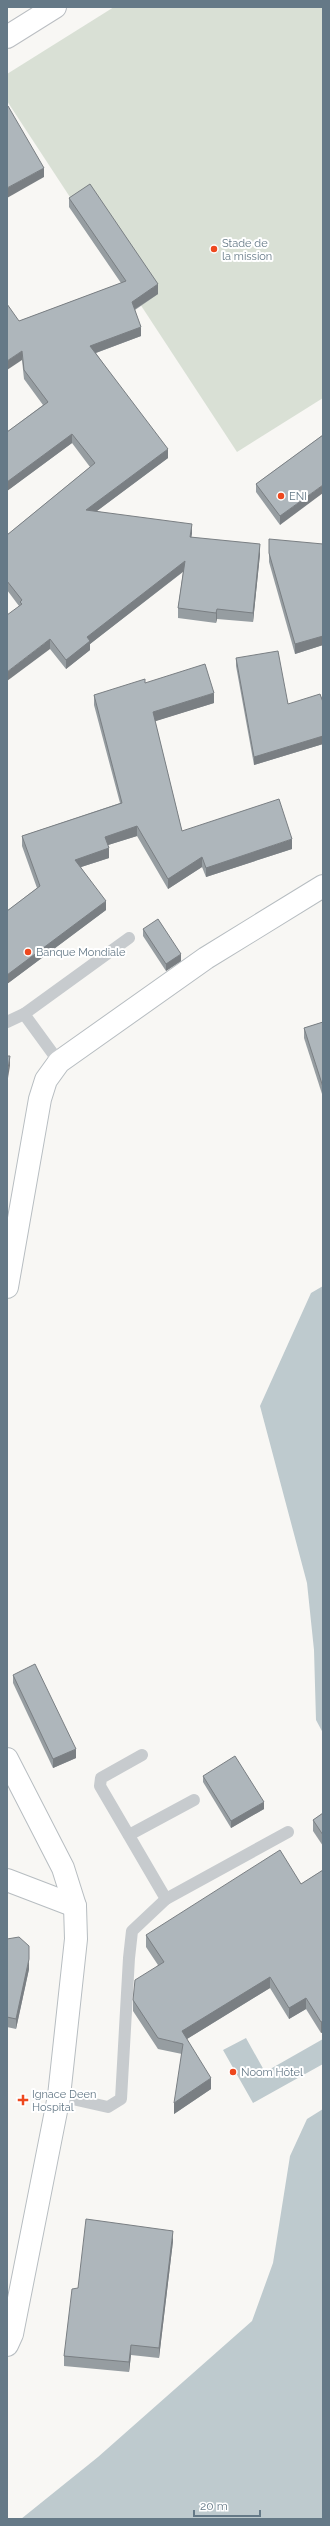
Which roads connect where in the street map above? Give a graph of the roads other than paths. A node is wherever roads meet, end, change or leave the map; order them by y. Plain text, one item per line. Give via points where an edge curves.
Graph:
1 (55, 7) edge
2 (7, 37) edge
3 (323, 886) edge
4 (128, 938) dead end
5 (24, 1014) junction
6 (7, 1022) edge
7 (59, 1062) junction
8 (7, 1287) edge
9 (142, 1755) dead end
10 (7, 1758) edge
11 (194, 1800) dead end
12 (288, 1832) dead end
13 (129, 1835) junction
14 (7, 1880) edge
15 (166, 1900) junction
16 (75, 1906) junction
17 (59, 2096) junction
18 (7, 2344) edge

1 - 2 street
3 - 7 street via 206,958
4 - 5 lane
5 - 6 lane
5 - 7 lane
7 - 8 street via 46,1080 40,1099
9 - 13 lane via 101,1778 100,1786
10 - 16 street via 63,1868
11 - 13 lane
12 - 15 lane
13 - 15 lane
14 - 16 street
15 - 17 lane via 132,1931 128,1958 121,2099 108,2107
16 - 17 street via 76,1939
17 - 18 street via 12,2334

